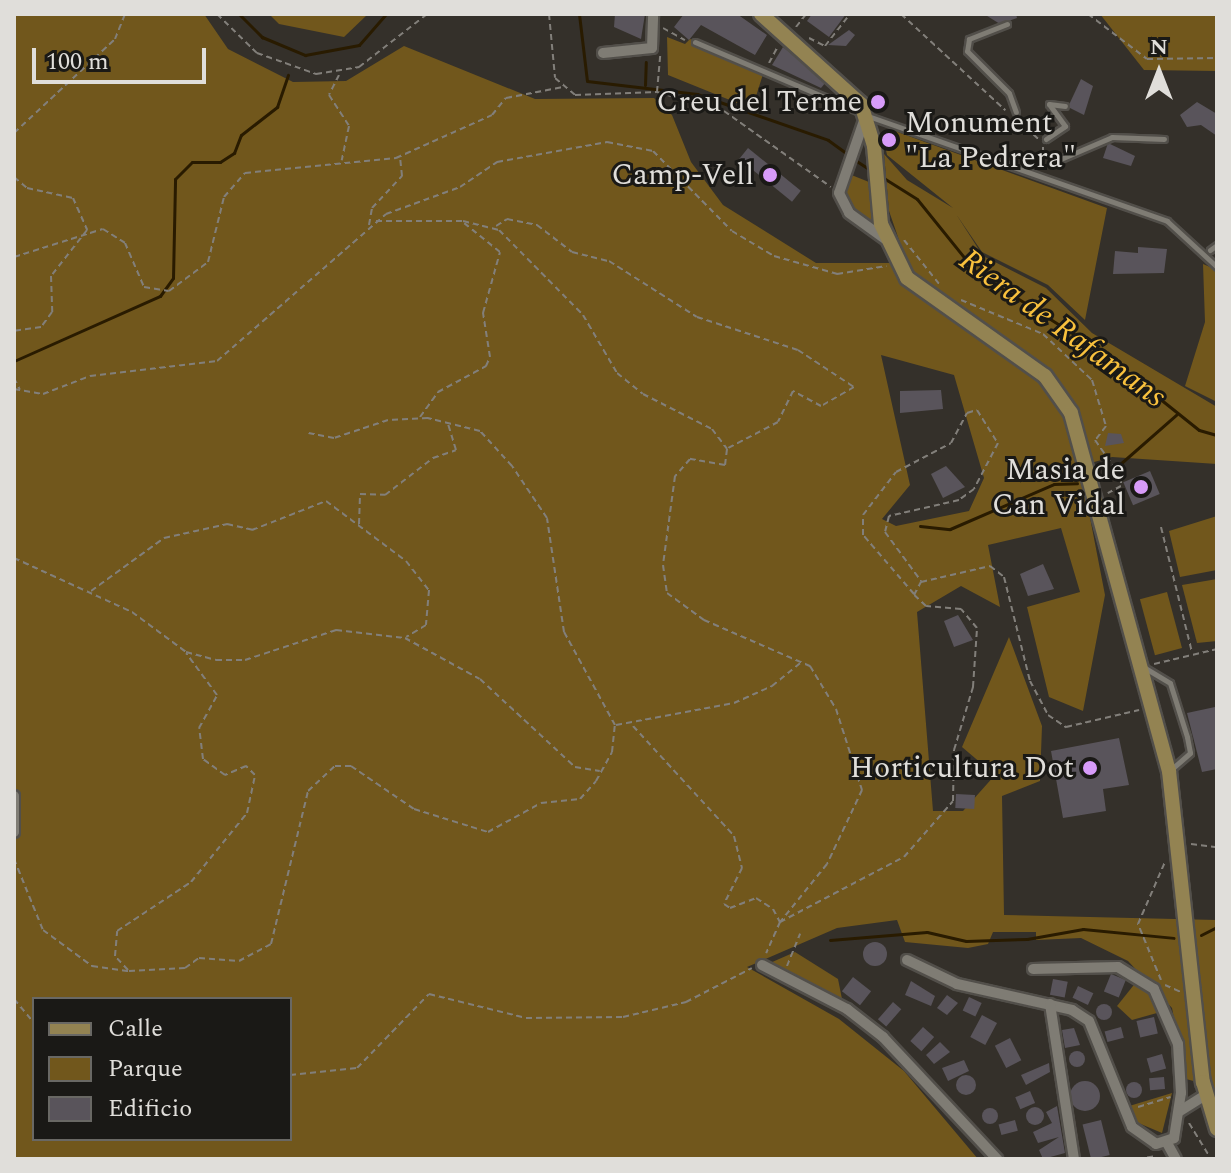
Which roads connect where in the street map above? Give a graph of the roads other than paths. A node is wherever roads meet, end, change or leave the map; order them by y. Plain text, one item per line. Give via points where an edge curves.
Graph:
1 (653, 14) edge
2 (761, 14) edge
3 (1007, 24) dead end
4 (695, 42) road end
5 (603, 53) dead end
6 (1065, 106) dead end
7 (1016, 112) dead end
8 (866, 116) junction
9 (1046, 139) dead end
10 (1164, 139) dead end
11 (1056, 161) dead end
12 (885, 239) junction
13 (1217, 245) edge
14 (1210, 250) dead end
15 (1217, 267) edge
16 (1141, 666) junction
17 (1169, 771) junction
18 (14, 796) edge
19 (14, 832) edge
20 (907, 960) dead end
21 (762, 965) road end
22 (1033, 969) dead end
23 (1050, 1004) junction
24 (1204, 1088) junction
25 (1181, 1091) junction
26 (1180, 1111) junction
27 (1217, 1129) edge
28 (1172, 1152) edge
29 (997, 1159) edge
30 (1074, 1159) edge

1 - 5 street via 652,48
2 - 8 main road via 846,83
3 - 7 lane via 969,39 967,51 1009,93
4 - 8 lane via 766,68
6 - 9 lane via 1049,104 1065,126
8 - 12 main road
8 - 12 street via 839,193 849,213
8 - 15 lane via 1037,180 1167,221
10 - 11 lane via 1112,137
12 - 16 main road via 895,262 930,297 1045,376 1071,413
13 - 14 lane
16 - 17 main road via 1145,707
16 - 17 lane via 1170,683 1187,737 1190,753
17 - 24 main road via 1187,996
18 - 19 street
20 - 23 street via 928,975
21 - 29 street via 847,1009 894,1046
22 - 25 street via 1118,967 1144,980 1171,1020
23 - 28 street via 1089,1021 1121,1112 1150,1141
23 - 30 street
24 - 25 street
24 - 26 street
24 - 27 main road
25 - 26 street
26 - 28 street

